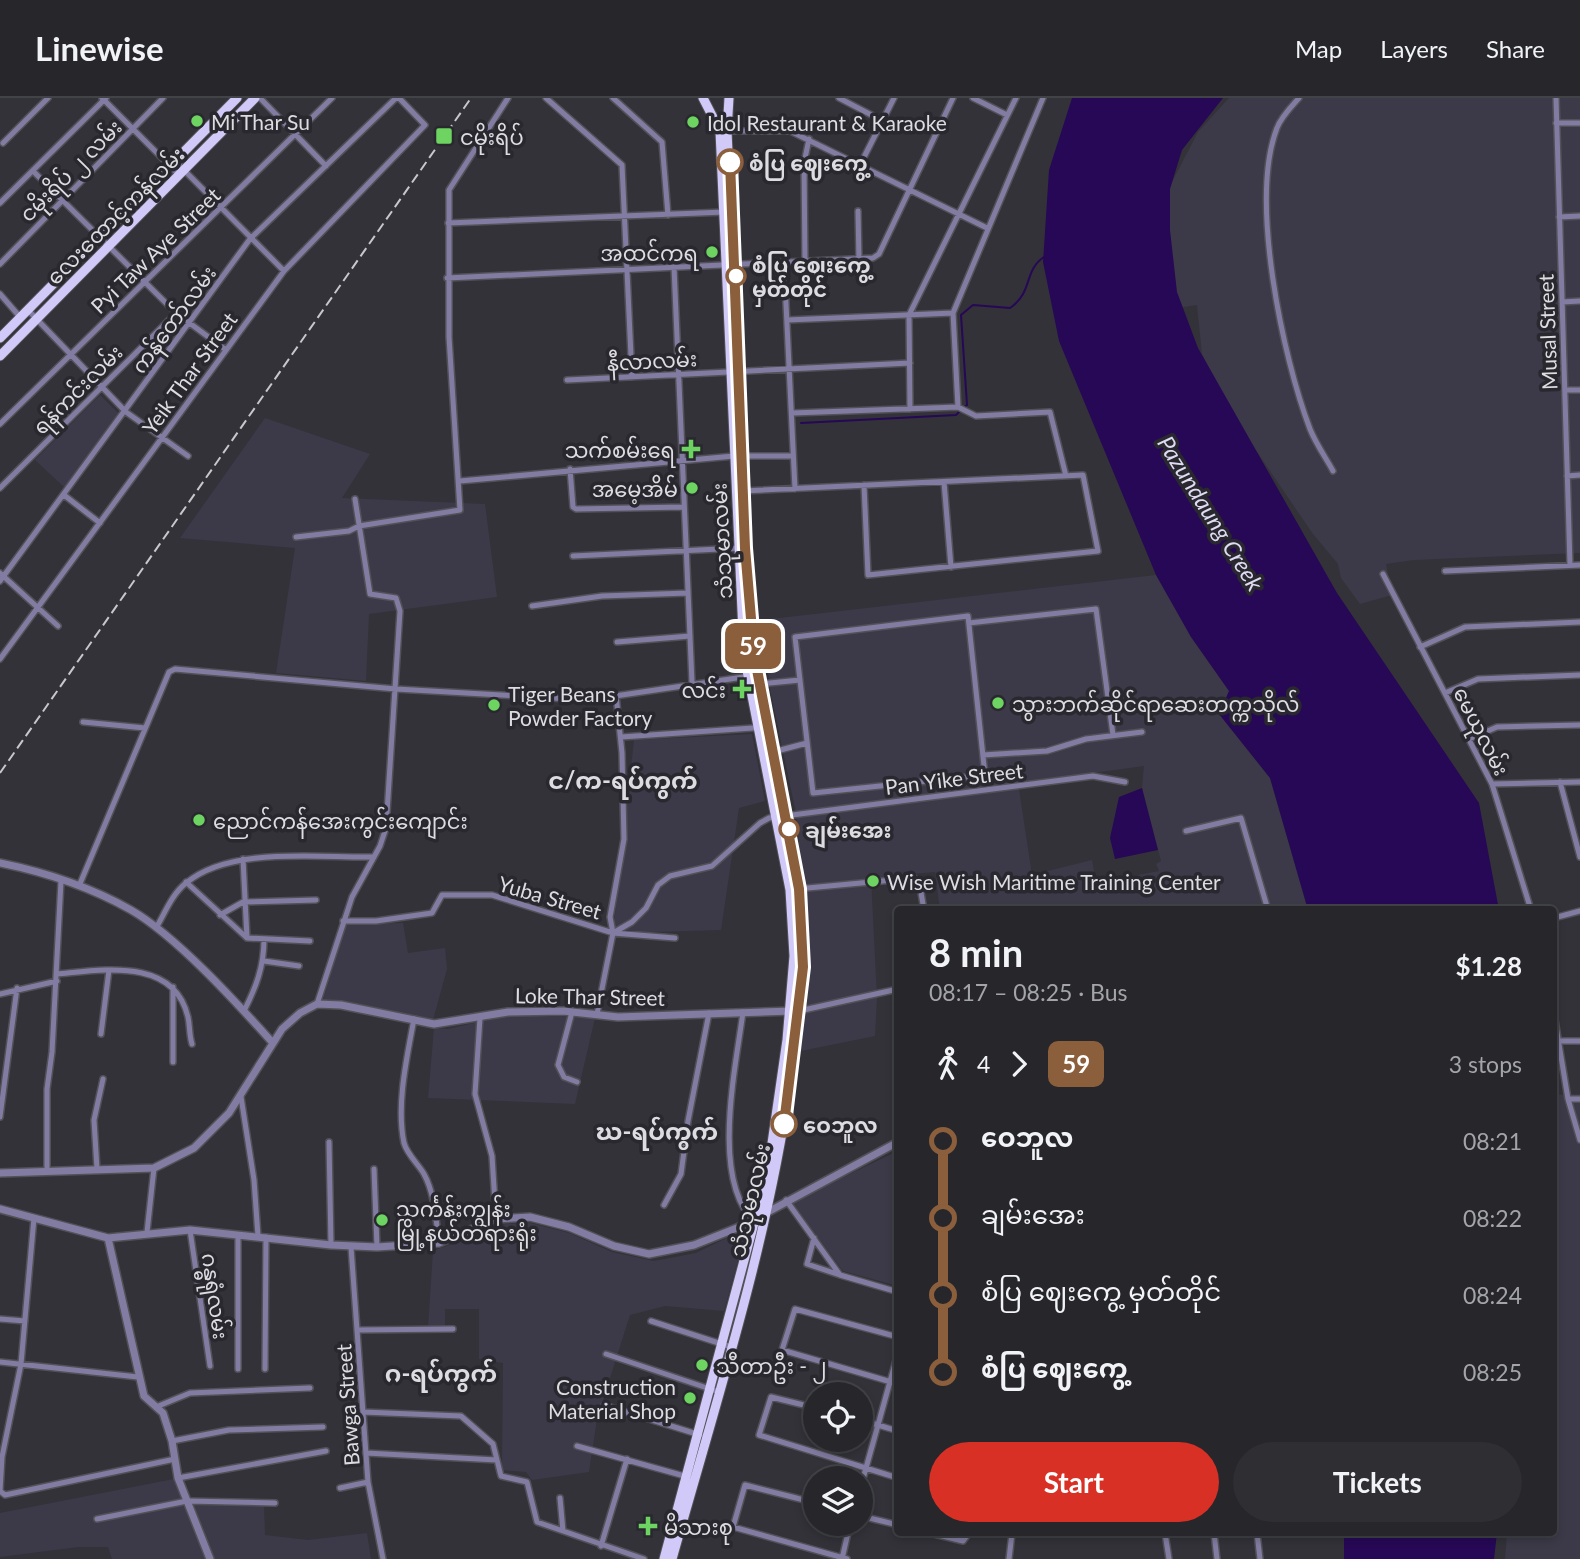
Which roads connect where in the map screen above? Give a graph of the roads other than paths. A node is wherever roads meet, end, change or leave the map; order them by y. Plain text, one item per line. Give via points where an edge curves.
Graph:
1 (48, 98) edge
2 (163, 98) edge
3 (237, 98) edge
4 (255, 98) edge
5 (260, 98) edge
6 (332, 98) edge
7 (398, 98) edge
8 (508, 98) edge
9 (546, 98) edge
10 (613, 98) edge
11 (703, 98) edge
12 (729, 98) edge
13 (839, 98) edge
14 (856, 98) edge
15 (894, 98) edge
16 (953, 98) edge
17 (973, 98) edge
18 (1016, 98) edge
19 (1043, 98) edge
20 (1299, 98) edge
21 (1556, 98) edge
22 (104, 99) edge
23 (853, 105) junction
24 (1007, 115) junction
25 (883, 121) junction
26 (1556, 123) junction
27 (1580, 123) edge
28 (132, 130) junction
29 (724, 131) junction
30 (296, 134) junction
31 (808, 139) junction
32 (3, 143) dead end
33 (172, 164) junction
34 (860, 165) junction
35 (326, 166) junction
36 (33, 171) junction
37 (182, 173) junction
38 (908, 189) junction
39 (63, 199) junction
40 (0, 203) edge
41 (220, 208) junction
42 (858, 211) dead end
43 (729, 212) junction
44 (958, 214) junction
45 (668, 215) junction
46 (625, 216) junction
47 (1580, 216) edge
48 (1559, 217) junction
49 (448, 223) junction
50 (987, 228) junction
51 (102, 237) junction
52 (250, 239) junction
53 (111, 245) junction
54 (859, 260) junction
55 (805, 262) junction
56 (784, 263) junction
57 (0, 264) edge
58 (731, 264) junction
59 (674, 267) junction
60 (628, 270) junction
61 (284, 271) junction
62 (447, 278) junction
63 (146, 281) junction
64 (0, 294) edge
65 (1562, 302) junction
66 (1580, 302) edge
67 (28, 310) junction
68 (176, 313) junction
69 (953, 313) junction
70 (909, 315) junction
71 (20, 317) junction
72 (36, 320) junction
73 (787, 320) junction
74 (191, 323) junction
75 (0, 338) edge
76 (226, 350) junction
77 (70, 355) junction
78 (0, 356) edge
79 (910, 363) junction
80 (790, 369) junction
81 (735, 371) junction
82 (678, 374) junction
83 (632, 376) junction
84 (567, 380) dead end
85 (101, 387) junction
86 (1565, 390) junction
87 (1580, 390) edge
88 (958, 407) junction
89 (910, 409) junction
90 (126, 412) junction
91 (792, 413) junction
92 (0, 424) edge
93 (162, 438) junction
94 (188, 456) dead end
95 (738, 456) junction
96 (793, 456) junction
97 (682, 460) junction
98 (570, 469) junction
99 (1333, 471) dead end
100 (1567, 475) junction
101 (1580, 475) edge
102 (1066, 476) junction
103 (460, 481) junction
104 (944, 482) junction
105 (864, 485) junction
106 (0, 488) edge
107 (795, 489) junction
108 (743, 491) junction
109 (64, 495) junction
110 (355, 499) dead end
111 (684, 507) junction
112 (100, 523) junction
113 (359, 526) junction
114 (296, 537) dead end
115 (742, 548) junction
116 (686, 550) junction
117 (573, 556) dead end
118 (1570, 565) junction
119 (1580, 565) edge
120 (951, 567) junction
121 (1445, 571) dead end
122 (1383, 574) dead end
123 (1, 577) edge
124 (688, 593) junction
125 (532, 606) dead end
126 (38, 607) junction
127 (1580, 622) edge
128 (969, 623) junction
129 (58, 626) dead end
130 (690, 636) junction
131 (617, 642) dead end
132 (1420, 647) junction
133 (0, 659) edge
134 (1580, 675) edge
135 (754, 679) junction
136 (800, 680) junction
137 (692, 683) junction
138 (396, 689) junction
139 (1446, 693) junction
140 (616, 695) junction
141 (83, 722) dead end
142 (1580, 725) edge
143 (145, 728) junction
144 (764, 728) junction
145 (1142, 732) dead end
146 (1113, 734) junction
147 (621, 737) junction
148 (1469, 739) junction
149 (807, 743) junction
150 (773, 752) junction
151 (983, 755) junction
152 (1125, 782) dead end
153 (1560, 782) junction
154 (1580, 782) edge
155 (1492, 784) junction
156 (782, 816) junction
157 (1186, 831) dead end
158 (372, 857) junction
159 (1580, 857) edge
160 (243, 859) junction
161 (0, 863) edge
162 (61, 881) junction
163 (186, 882) junction
164 (79, 887) junction
165 (795, 889) junction
166 (316, 900) dead end
167 (243, 902) junction
168 (923, 906) edge
169 (1267, 906) edge
170 (1530, 906) edge
171 (1580, 911) edge
172 (220, 915) junction
173 (1557, 917) edge
174 (343, 921) junction
175 (156, 929) junction
176 (613, 933) junction
177 (247, 938) junction
178 (675, 938) dead end
179 (264, 939) junction
180 (310, 941) dead end
181 (264, 961) junction
182 (299, 966) dead end
183 (109, 970) junction
184 (57, 977) junction
185 (173, 987) junction
186 (17, 988) junction
187 (894, 990) edge
188 (0, 994) edge
189 (317, 1004) junction
190 (244, 1011) junction
191 (795, 1011) junction
192 (572, 1012) junction
193 (743, 1012) junction
194 (709, 1013) junction
195 (597, 1014) junction
196 (480, 1018) junction
197 (414, 1019) junction
198 (1557, 1028) edge
199 (101, 1034) dead end
200 (1560, 1041) junction
201 (1580, 1041) edge
202 (272, 1042) junction
203 (192, 1044) dead end
204 (173, 1062) dead end
205 (103, 1079) dead end
206 (578, 1082) dead end
207 (241, 1097) junction
208 (1568, 1099) junction
209 (1580, 1099) edge
210 (0, 1117) edge
211 (1580, 1140) edge
212 (329, 1142) dead end
213 (894, 1144) edge
214 (153, 1168) junction
215 (97, 1169) junction
216 (374, 1169) dead end
217 (47, 1171) junction
218 (0, 1173) edge
219 (786, 1200) junction
220 (664, 1205) dead end
221 (0, 1209) edge
222 (767, 1212) junction
223 (34, 1218) junction
224 (496, 1219) junction
225 (755, 1222) junction
226 (190, 1230) junction
227 (148, 1232) junction
228 (238, 1235) junction
229 (262, 1237) junction
230 (107, 1238) junction
231 (814, 1238) junction
232 (439, 1242) junction
233 (331, 1245) junction
234 (351, 1247) junction
235 (377, 1247) junction
236 (840, 1275) junction
237 (894, 1291) edge
238 (0, 1319) edge
239 (25, 1321) junction
240 (651, 1321) dead end
241 (453, 1329) dead end
242 (357, 1331) junction
243 (894, 1336) edge
244 (726, 1345) junction
245 (606, 1354) dead end
246 (0, 1362) edge
247 (22, 1364) junction
248 (210, 1366) dead end
249 (894, 1368) edge
250 (239, 1369) dead end
251 (265, 1369) dead end
252 (138, 1377) junction
253 (890, 1382) junction
254 (894, 1383) edge
255 (310, 1388) dead end
256 (714, 1391) junction
257 (604, 1405) dead end
258 (803, 1405) edge
259 (156, 1407) junction
260 (363, 1412) junction
261 (873, 1423) edge
262 (879, 1425) junction
263 (323, 1427) dead end
264 (894, 1430) edge
265 (702, 1436) junction
266 (172, 1441) junction
267 (577, 1446) dead end
268 (803, 1449) edge
269 (326, 1451) dead end
270 (811, 1452) edge
271 (366, 1453) junction
272 (1, 1457) edge
273 (175, 1459) junction
274 (627, 1459) junction
275 (497, 1460) junction
276 (854, 1466) edge
277 (867, 1466) edge
278 (873, 1472) edge
279 (691, 1477) junction
280 (894, 1477) edge
281 (178, 1478) junction
282 (368, 1482) junction
283 (340, 1488) dead end
284 (560, 1498) dead end
285 (803, 1500) edge
286 (187, 1501) junction
287 (275, 1503) dead end
288 (97, 1519) dead end
289 (873, 1519) edge
290 (894, 1524) edge
291 (563, 1531) junction
292 (848, 1536) edge
293 (944, 1536) edge
294 (968, 1536) edge
295 (1012, 1536) edge
296 (1165, 1536) edge
297 (1214, 1536) edge
298 (1257, 1536) edge
299 (601, 1546) junction
300 (210, 1559) edge
301 (383, 1559) edge
302 (644, 1559) edge
303 (664, 1559) edge
304 (672, 1559) edge
305 (844, 1559) edge
306 (1009, 1559) edge
307 (1169, 1559) edge
308 (1217, 1559) edge
309 (1260, 1559) edge

1 - 32 street
2 - 28 street, ငမိုးရိပ် ၂ လမ်း
3 - 33 main road, လေးထောင့်ကန်လမ်း
4 - 37 main road, လေးထောင့်ကန်လမ်း
5 - 30 street
6 - 30 street, Pyi Taw Aye Street
7 - 35 street, ကန်တော်လမ်း
7 - 61 street, Yeik Thar Street via 425,125
8 - 49 street via 449,190
9 - 46 street via 622,165
10 - 45 street via 662,142
11 - 29 main road, သံသုမာလမ်း
12 - 29 main road, သံသုမာလမ်း
13 - 23 street
14 - 23 street
15 - 25 street
16 - 38 street
17 - 24 street
18 - 24 street
19 - 50 street
20 - 99 street via 1278,125 1271,147 1266,196 1270,245 1277,312 1287,351 1310,430
21 - 26 street, Musal Street
22 - 28 street
22 - 36 street
23 - 25 street
24 - 44 street
25 - 34 street
26 - 27 street
26 - 48 street, Musal Street
28 - 33 street
28 - 39 street, ငမိုးရိပ် ၂ လမ်း
29 - 31 street via 790,131
29 - 43 main road, သံသုမာလမ်း
30 - 35 street
30 - 41 street, Pyi Taw Aye Street
31 - 34 street
31 - 55 street
33 - 37 street
33 - 51 main road, လေးထောင့်ကန်လမ်း
34 - 38 street
35 - 52 street, ကန်တော်လမ်း
36 - 39 street
36 - 40 street
37 - 41 street
37 - 53 main road, လေးထောင့်ကန်လမ်း
38 - 44 street
38 - 54 street via 879,254
39 - 51 street
39 - 57 street, ငမိုးရိပ် ၂ လမ်း
41 - 52 street
41 - 63 street, Pyi Taw Aye Street
42 - 54 street
43 - 45 street
43 - 58 main road, သံသုမာလမ်း
44 - 50 street
44 - 70 street
45 - 46 street
46 - 49 street
46 - 60 street
47 - 48 street
48 - 65 street, Musal Street
49 - 62 street
50 - 69 street
51 - 53 street
51 - 67 main road, လေးထောင့်ကန်လမ်း
52 - 61 street
52 - 74 street, ကန်တော်လမ်း
53 - 63 street
53 - 72 main road, လေးထောင့်ကန်လမ်း
54 - 55 street
55 - 56 street
56 - 58 street
56 - 73 street
58 - 59 street
58 - 81 main road, သံသုမာလမ်း
59 - 60 street
59 - 82 street
60 - 62 street
60 - 83 street
61 - 76 street, Yeik Thar Street
62 - 103 street
63 - 68 street
63 - 77 street, Pyi Taw Aye Street
64 - 71 street
65 - 66 street
65 - 86 street, Musal Street
67 - 71 main road, လေးထောင့်ကန်လမ်း
67 - 72 street
68 - 74 street
68 - 85 street, ရန်ကင်းလမ်း
69 - 70 street
69 - 88 street
70 - 73 street
70 - 79 street
71 - 75 main road, လေးထောင့်ကန်လမ်း
72 - 77 street
72 - 78 main road, လေးထောင့်ကန်လမ်း
73 - 80 street
74 - 76 street
74 - 90 street, ကန်တော်လမ်း
76 - 93 street, Yeik Thar Street
77 - 85 street
77 - 92 street, Pyi Taw Aye Street
79 - 80 street, နီလာလမ်း
79 - 89 street
80 - 81 street, နီလာလမ်း
80 - 91 street
81 - 82 street, နီလာလမ်း
81 - 95 main road, သံသုမာလမ်း
82 - 83 street, နီလာလမ်း
82 - 97 street
83 - 84 street, နီလာလမ်း
85 - 90 street
85 - 106 street, ရန်ကင်းလမ်း
86 - 87 street
86 - 100 street, Musal Street
88 - 89 street
88 - 102 street via 976,416 1051,412
89 - 91 street
90 - 93 street
90 - 109 street, ကန်တော်လမ်း
91 - 96 street
93 - 94 street
93 - 112 street, Yeik Thar Street
95 - 96 street
95 - 97 street
95 - 108 main road, သံသုမာလမ်း
95 - 115 main road, သံသုမာလမ်း
96 - 107 street
97 - 98 street
97 - 111 street
98 - 103 street
98 - 111 street via 576,509
100 - 101 street
100 - 118 street, Musal Street
102 - 104 street
102 - 120 street via 1083,475 1098,551
103 - 113 street via 462,506 457,513
104 - 105 street
104 - 120 street
105 - 107 street
105 - 120 street via 867,575
107 - 108 street
108 - 115 main road, သံသုမာလမ်း
109 - 112 street
109 - 123 street, ကန်တော်လမ်း
110 - 113 street
111 - 116 street
112 - 126 street, Yeik Thar Street
113 - 114 street
113 - 138 street via 370,594 396,598 401,611
115 - 116 street
115 - 135 main road, သံသုမာလမ်း
116 - 117 street
116 - 124 street
118 - 119 street
118 - 121 street
122 - 132 street, မေယုလမ်း
123 - 126 street
124 - 125 street via 602,596
124 - 130 street
126 - 129 street
126 - 133 street, Yeik Thar Street
127 - 132 street via 1465,628
128 - 136 street via 968,616 795,637
128 - 146 street via 1097,608
128 - 151 street
130 - 131 street
130 - 137 street
132 - 139 street, မေယုလမ်း
134 - 139 street via 1478,679
135 - 136 street
135 - 137 street
135 - 144 main road, သံသုမာလမ်း
135 - 144 main road, သံသုမာလမ်း
136 - 149 street
137 - 140 street
138 - 140 street via 587,700
138 - 143 street via 175,668 169,672
138 - 158 street via 386,828
139 - 148 street, မေယုလမ်း
140 - 147 street
141 - 143 street
142 - 148 street via 1497,727
143 - 164 street
144 - 147 street
144 - 150 main road, သံသုမာလမ်း
144 - 156 main road, သံသုမာလမ်း
145 - 146 street
146 - 151 street via 1047,751
147 - 176 street via 624,839 610,917
148 - 155 street, မေယုလမ်း
149 - 150 street
149 - 151 street via 813,793 985,775
150 - 156 main road, သံသုမာလမ်း
152 - 156 street, Pan Yike Street via 1093,775
153 - 154 street
153 - 155 street
153 - 159 street
155 - 170 street, မေယုလမ်း
156 - 165 main road, သံသုမာလမ်း
156 - 176 street via 760,823 712,866 670,876 632,922
157 - 169 street via 1241,818
158 - 160 street
158 - 174 street
160 - 163 street
160 - 167 street
161 - 162 street
162 - 164 street
162 - 184 street
163 - 172 street
163 - 175 street
164 - 175 street via 133,911
165 - 168 street via 914,878 919,881
165 - 191 main road, သံသုမာလမ်း via 803,967
166 - 167 street
167 - 172 street
167 - 177 street
171 - 173 street
172 - 177 street
174 - 176 street, Yuba Street via 432,913 442,895 475,893
174 - 189 street
175 - 190 street
176 - 178 street, Yuba Street
176 - 195 street
177 - 179 street
179 - 180 street
179 - 181 street
181 - 182 street
181 - 190 street
183 - 184 street
183 - 185 street via 151,975
183 - 199 street
184 - 186 street
184 - 217 street via 47,1089
185 - 203 street via 188,1015
185 - 204 street
186 - 188 street
186 - 210 street
187 - 191 street
189 - 197 street, Loke Thar Street
189 - 202 street via 300,1013
190 - 202 street
191 - 193 street, Loke Thar Street
191 - 222 main road, သံသုမာလမ်း via 785,1118
191 - 225 main road, သံသုမာလမ်း
192 - 195 street, Loke Thar Street
192 - 196 street, Loke Thar Street via 508,1012
192 - 206 street via 558,1065 565,1077
193 - 194 street, Loke Thar Street
193 - 225 street via 728,1144 732,1173
194 - 195 street, Loke Thar Street
194 - 220 street via 677,1184
196 - 197 street, Loke Thar Street via 434,1024
196 - 224 street via 475,1094 492,1156
197 - 232 street via 401,1118 403,1136 431,1191
198 - 200 street
200 - 201 street
200 - 208 street
202 - 207 street
205 - 215 street via 94,1120
207 - 214 street via 194,1148
207 - 229 street
208 - 209 street
208 - 211 street
212 - 233 street
213 - 219 street
214 - 215 street
214 - 227 street
215 - 217 street
216 - 235 street
217 - 218 street
219 - 222 street
219 - 231 street
221 - 223 street
222 - 225 street
222 - 244 main road, သံသုမာလမ်း
223 - 230 street
223 - 239 street
224 - 225 street via 530,1217 649,1254 694,1245
224 - 232 street
225 - 244 main road, သံသုမာလမ်း
226 - 227 street
226 - 228 street
226 - 248 street, ဂန္ဓရုံလမ်း
227 - 230 street
228 - 229 street
228 - 250 street
229 - 233 street
229 - 251 street
230 - 252 street
231 - 236 street
231 - 236 street via 807,1265
232 - 235 street
233 - 234 street
234 - 235 street
234 - 242 street, Bawga Street
236 - 237 street
238 - 239 street
239 - 247 street
240 - 244 street
241 - 242 street
242 - 260 street, Bawga Street
243 - 253 street via 795,1308 782,1351
244 - 256 main road, သံသုမာလမ်း
245 - 256 street
246 - 247 street
247 - 252 street
247 - 272 street
249 - 253 street
252 - 259 street via 144,1396
253 - 254 street
253 - 262 street
255 - 259 street via 190,1393
256 - 265 main road, သံသုမာလမ်း
257 - 265 street
258 - 268 street via 771,1397 759,1435
259 - 266 street via 163,1413
260 - 271 street, Bawga Street
260 - 275 street via 461,1416 493,1444
261 - 262 street
262 - 264 street
262 - 277 street
263 - 266 street via 229,1430
265 - 279 main road, သံသုမာလမ်း
266 - 273 street
267 - 274 street
269 - 281 street
270 - 276 street
271 - 275 street
271 - 282 street, Bawga Street
272 - 273 street via 0,1491 5,1495
273 - 281 street
274 - 279 street
274 - 299 street
275 - 291 street via 501,1476 527,1482 537,1522
278 - 280 street
279 - 303 main road, သံသုမာလမ်း
279 - 304 main road, သံသုမာလမ်း
281 - 286 street
282 - 283 street
282 - 301 street, Bawga Street
284 - 291 street
285 - 305 street via 745,1485 734,1528
286 - 287 street
286 - 288 street
286 - 300 street
289 - 290 street
291 - 299 street
292 - 305 street
293 - 294 street via 966,1541
295 - 306 street
296 - 307 street
297 - 308 street
298 - 309 street
299 - 302 street

